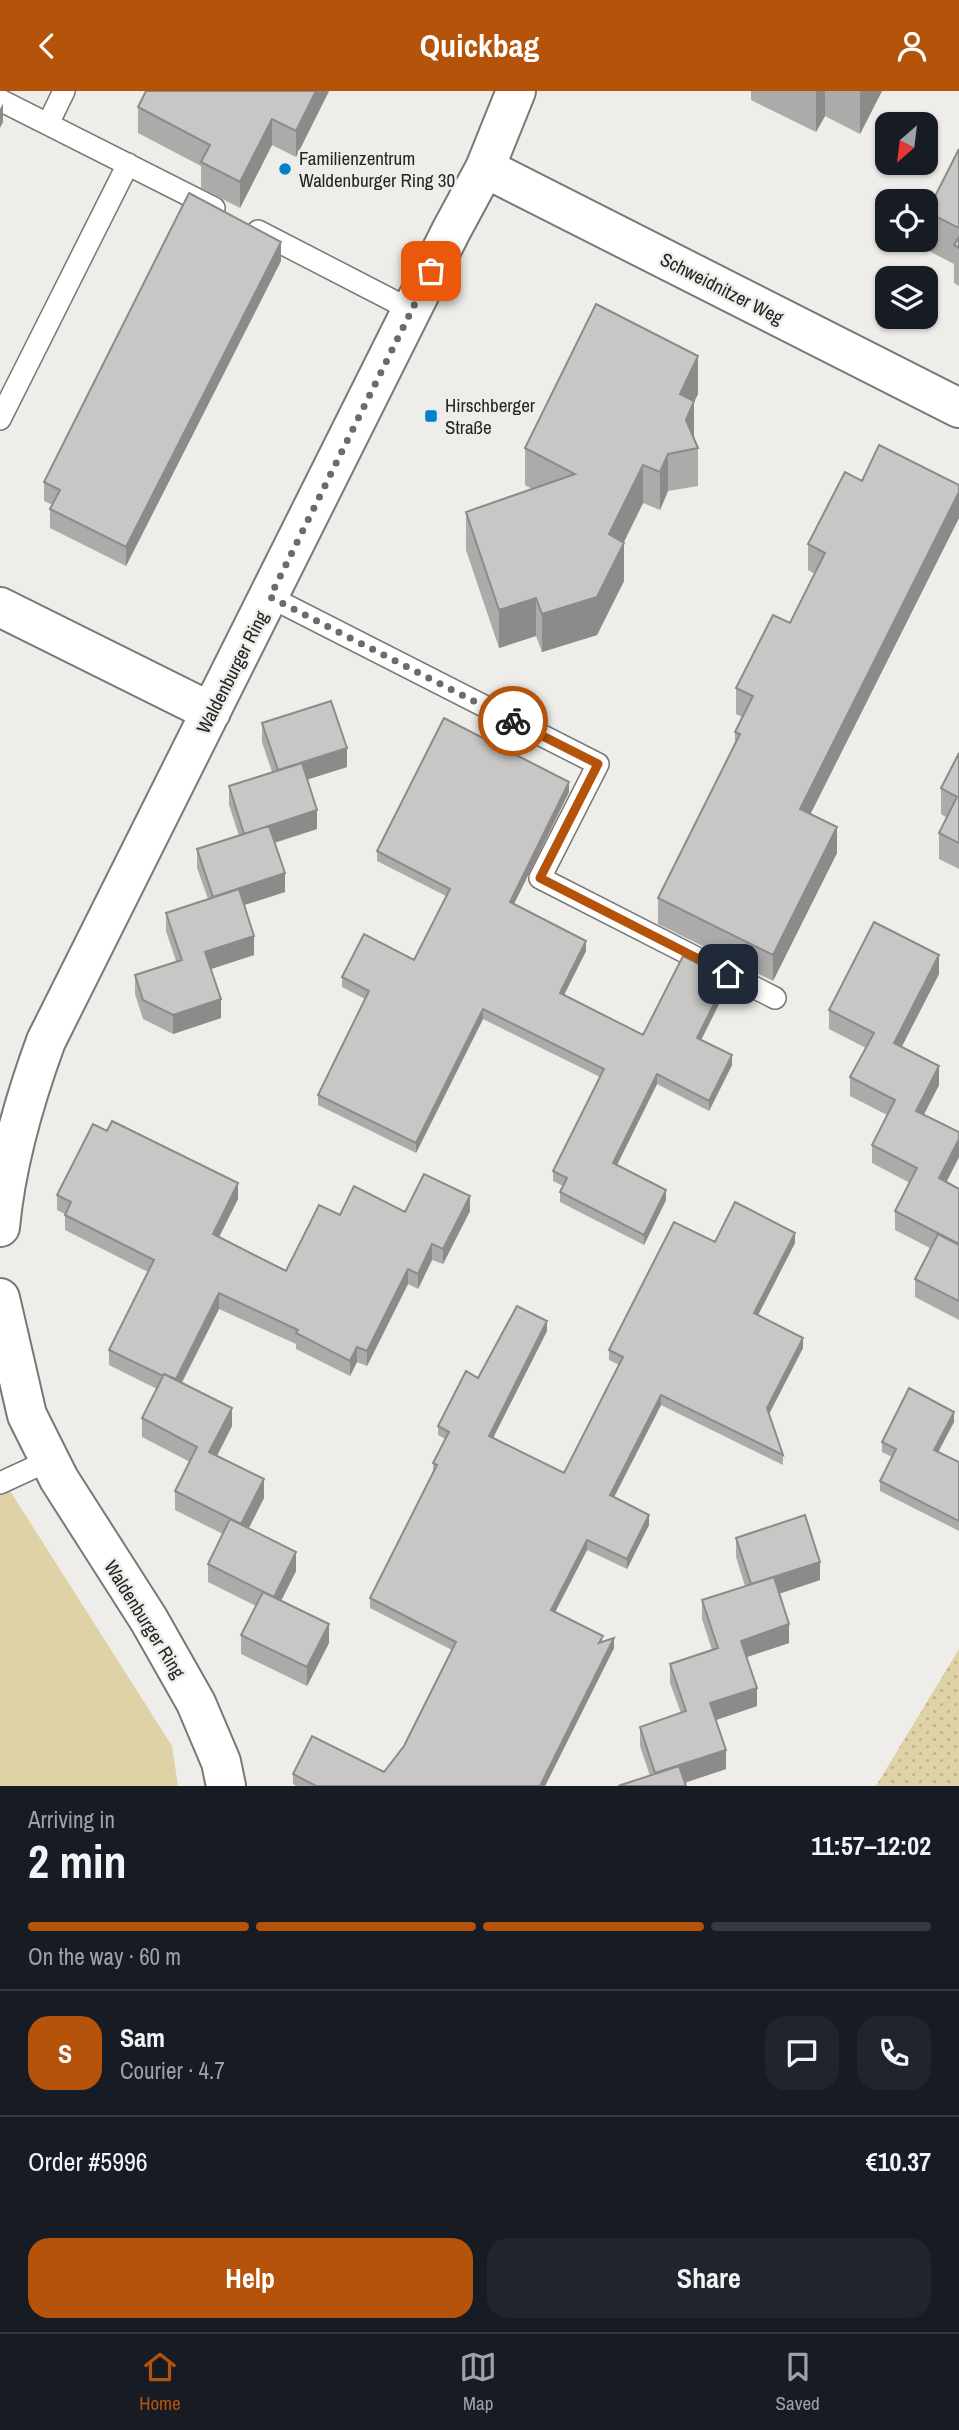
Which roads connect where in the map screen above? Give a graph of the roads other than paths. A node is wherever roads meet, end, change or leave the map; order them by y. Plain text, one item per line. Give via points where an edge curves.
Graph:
1 (64, 91) edge
2 (516, 91) edge
3 (0, 100) edge
4 (48, 124) junction
5 (128, 164) junction
6 (485, 168) junction
7 (411, 310) junction
8 (959, 408) edge
9 (0, 419) edge
10 (270, 597) junction
11 (0, 607) edge
12 (211, 712) junction
13 (775, 998) dead end
14 (0, 1227) edge
15 (0, 1299) edge
16 (50, 1459) junction
17 (0, 1483) edge
18 (226, 1786) edge

1 - 4 lane
2 - 6 street, Waldenburger Ring
3 - 4 lane
4 - 5 lane
5 - 7 lane
5 - 9 lane
6 - 7 street, Waldenburger Ring
6 - 8 street, Schweidnitzer Weg
7 - 10 street, Waldenburger Ring
10 - 12 street, Waldenburger Ring
10 - 13 lane via 598,764 540,878
11 - 12 street
12 - 14 street, Waldenburger Ring via 46,1041 25,1099
15 - 16 street, Waldenburger Ring via 27,1416
16 - 17 lane
16 - 18 street, Waldenburger Ring via 196,1703

